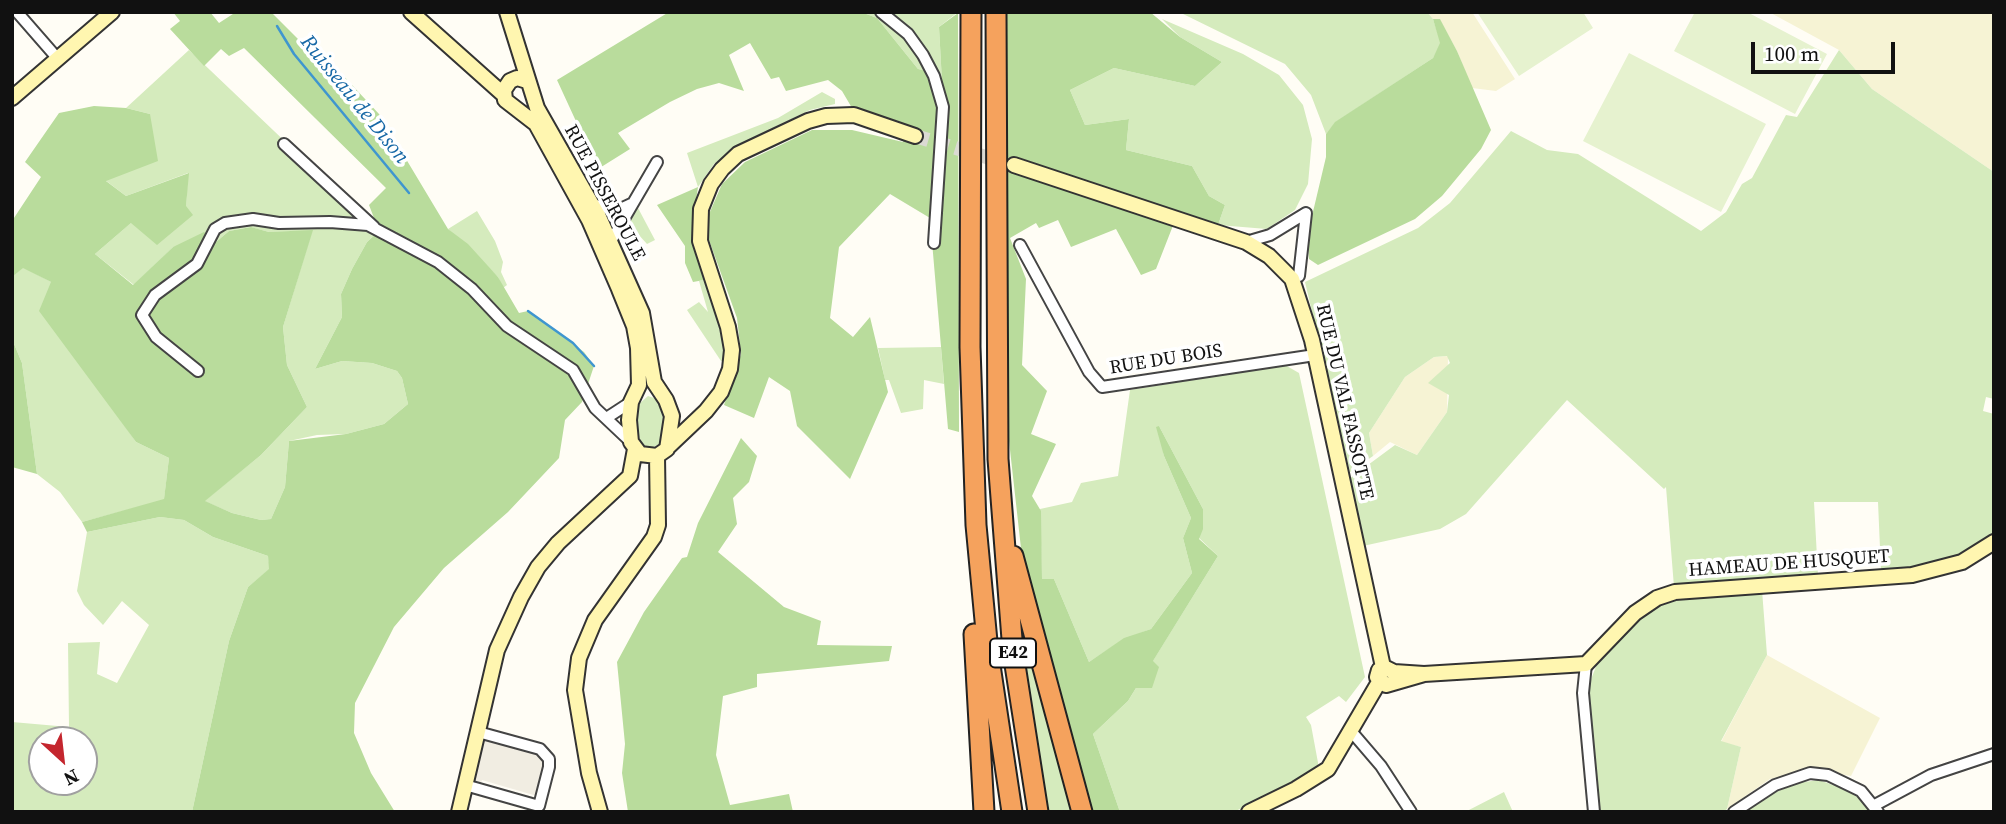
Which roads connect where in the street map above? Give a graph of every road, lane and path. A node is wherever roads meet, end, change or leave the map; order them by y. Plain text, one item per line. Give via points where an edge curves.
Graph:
1 (17, 12) edge
2 (112, 12) edge
3 (411, 12) edge
4 (499, 12) edge
5 (507, 12) edge
6 (881, 12) edge
7 (971, 12) edge
8 (996, 12) edge
9 (58, 59) junction
10 (510, 81) junction
11 (527, 81) junction
12 (504, 95) junction
13 (533, 95) junction
14 (12, 98) edge
15 (516, 107) junction
16 (915, 136) tunnel mouth
17 (284, 144) dead end
18 (657, 162) dead end
19 (1014, 165) tunnel mouth
20 (592, 204) junction
21 (631, 204) junction
22 (379, 231) junction
23 (611, 241) junction
24 (1246, 242) junction
25 (933, 243) dead end
26 (1020, 245) dead end
27 (1299, 276) dead end
28 (1315, 355) junction
29 (198, 371) dead end
30 (657, 390) junction
31 (634, 397) junction
32 (670, 408) junction
33 (706, 411) junction
34 (608, 416) junction
35 (633, 446) junction
36 (662, 452) junction
37 (1000, 494) junction
38 (976, 525) junction
39 (1994, 542) edge
40 (1586, 664) junction
41 (1391, 673) junction
42 (1351, 731) junction
43 (478, 732) junction
44 (1994, 754) edge
45 (465, 785) junction
46 (1876, 808) edge
47 (538, 809) edge
48 (458, 812) edge
49 (600, 812) edge
50 (984, 812) edge
51 (1012, 812) edge
52 (1038, 812) edge
53 (1082, 812) edge
54 (1249, 812) edge
55 (1410, 812) edge
56 (1594, 812) edge
57 (1734, 812) edge

1 - 9 street
2 - 9 street
3 - 12 street
4 - 10 street via 512,62
5 - 11 street
6 - 25 street via 908,34 923,55 943,107
7 - 38 highway, E42 via 970,347
8 - 37 highway, E42
9 - 14 street
10 - 11 street
10 - 12 street
11 - 13 street
12 - 15 street via 508,104
13 - 15 street via 526,106
13 - 20 street, RUE PISSEROULE via 554,142
15 - 31 street, RUE PISSEROULE via 536,124 589,220 619,289 636,338 640,374
16 - 33 street via 854,115 826,116 738,154 711,184 701,209 700,241 732,349 728,376
17 - 22 street
18 - 21 street
19 - 24 street, RUE DU VAL FASSOTTE
20 - 21 street via 616,211
20 - 23 street, RUE PISSEROULE
21 - 23 street
22 - 29 street via 368,225 330,222 253,219 225,223 209,237 198,264 146,304 142,315 147,326
22 - 34 street via 450,271 507,326 572,370 594,408
23 - 30 street, RUE PISSEROULE via 642,313
24 - 27 street via 1270,235 1306,214
24 - 28 street, RUE DU VAL FASSOTTE via 1269,256 1292,279
26 - 28 street, RUE DU BOIS via 1089,372 1102,387
28 - 41 street, RUE DU VAL FASSOTTE
30 - 31 street via 647,388
30 - 32 street, RUE PISSEROULE
31 - 34 street
31 - 35 street, RUE PISSEROULE
32 - 33 street via 684,417
32 - 36 street via 672,432
33 - 36 street
34 - 35 street
35 - 36 street via 645,456
35 - 43 street, RUE PISSEROULE via 630,476 558,543 521,597 497,650
36 - 49 street via 654,537 595,620 579,657 575,690
37 - 52 highway, E42 via 1013,652
37 - 53 highway via 1028,617
38 - 50 highway via 974,639
38 - 51 highway, E42 via 988,652
39 - 40 street, HAMEAU DE HUSQUET via 1962,562 1912,575 1675,592 1635,613
40 - 41 street
40 - 56 street via 1583,693
41 - 42 street via 1377,674 1379,682
42 - 54 street via 1328,769
42 - 55 street via 1381,765
43 - 45 street, RUE PISSEROULE
43 - 47 street via 545,752 549,767
44 - 46 street via 1931,775
45 - 47 street
45 - 48 street, RUE PISSEROULE
46 - 57 street via 1861,791 1828,775 1810,773 1775,785

